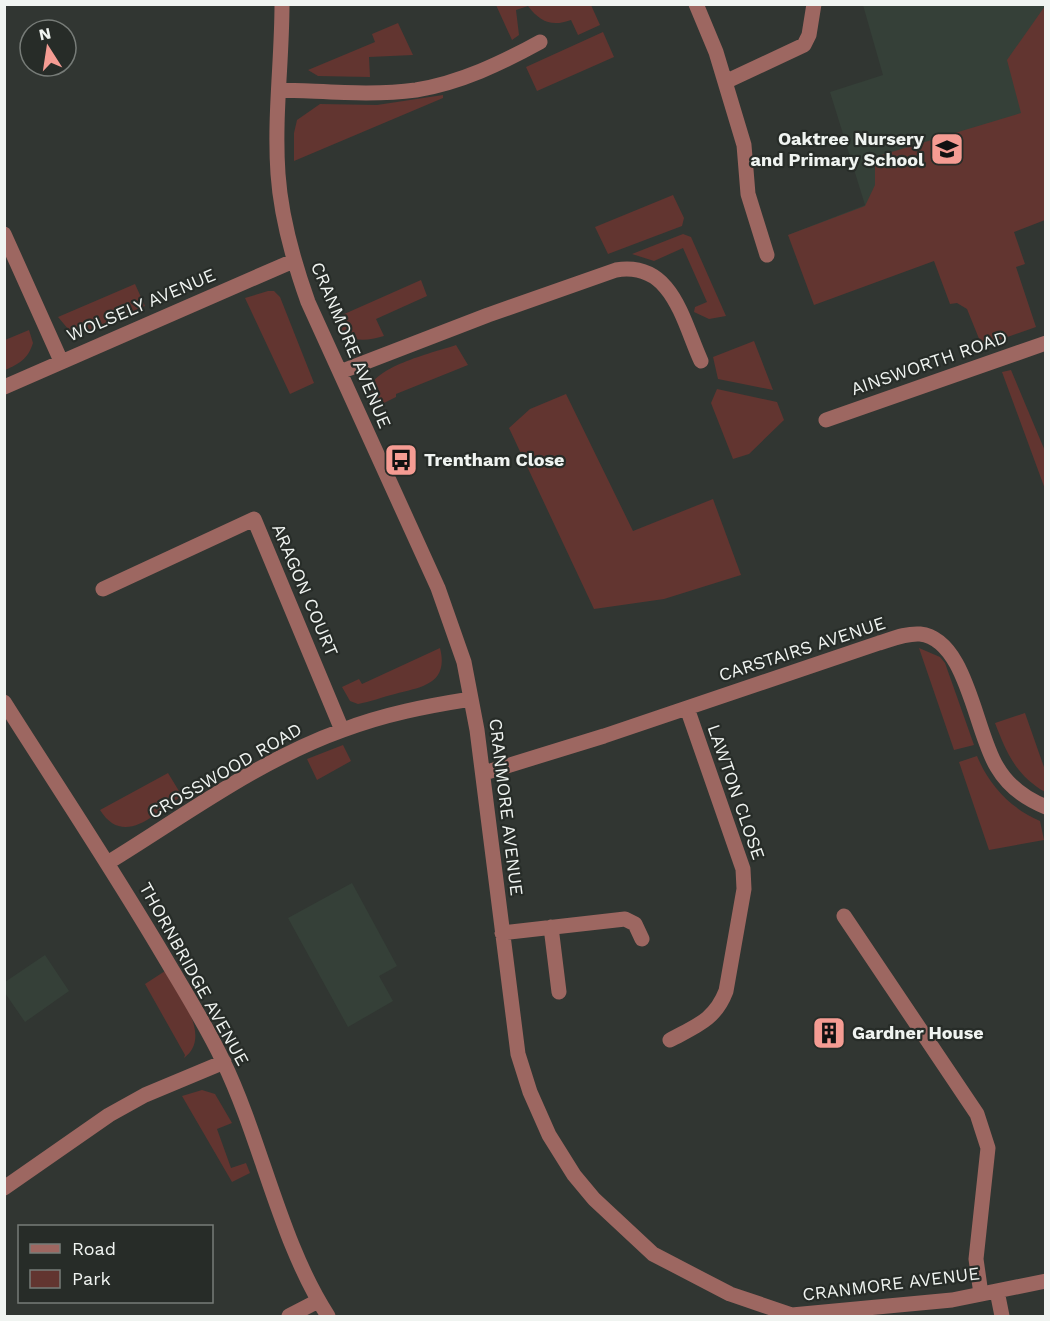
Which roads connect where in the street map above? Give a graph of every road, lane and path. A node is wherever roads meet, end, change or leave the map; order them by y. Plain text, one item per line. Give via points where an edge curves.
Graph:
1 (282, 4) edge
2 (696, 4) edge
3 (814, 4) edge
4 (540, 42) dead end
5 (725, 82) junction
6 (279, 90) junction
7 (4, 234) edge
8 (766, 255) dead end
9 (293, 261) junction
10 (1046, 343) edge
11 (61, 361) junction
12 (700, 362) dead end
13 (340, 372) junction
14 (4, 387) edge
15 (826, 420) dead end
16 (104, 589) dead end
17 (471, 699) junction
18 (4, 702) edge
19 (687, 708) junction
20 (342, 730) junction
21 (484, 773) junction
22 (1046, 807) edge
23 (109, 862) junction
24 (844, 916) dead end
25 (551, 927) junction
26 (502, 933) junction
27 (642, 939) dead end
28 (559, 992) dead end
29 (670, 1040) dead end
30 (224, 1062) junction
31 (7, 1181) edge
32 (1046, 1281) edge
33 (997, 1291) junction
34 (981, 1294) junction
35 (318, 1301) junction
36 (792, 1316) edge
37 (289, 1317) edge
38 (328, 1317) edge
39 (1002, 1317) edge

1 - 6 street, CRANMORE AVENUE
2 - 5 street
3 - 5 street via 804,45
4 - 6 street via 454,81 416,90
5 - 8 street via 744,145 753,218
6 - 9 street, CRANMORE AVENUE via 279,190
7 - 11 street
9 - 11 street, WOLSELY AVENUE
9 - 13 street, CRANMORE AVENUE
10 - 15 street, AINSWORTH ROAD
11 - 14 street, WOLSELY AVENUE
12 - 13 street via 669,290 658,277 634,267 488,315
13 - 17 street, CRANMORE AVENUE via 438,588 457,636
16 - 20 street, ARAGON COURT via 254,519
17 - 20 street, CROSSWOOD ROAD via 410,709
17 - 21 street, CRANMORE AVENUE
18 - 23 street, THORNBRIDGE AVENUE
19 - 21 street, CARSTAIRS AVENUE
19 - 22 street, CARSTAIRS AVENUE via 879,643 910,635 928,636 954,658 998,769 1023,795
19 - 29 street, LAWTON CLOSE via 743,868 744,889 721,1004 713,1016
20 - 23 street, CROSSWOOD ROAD via 284,757
21 - 26 street, CRANMORE AVENUE
23 - 30 street, THORNBRIDGE AVENUE
24 - 34 street via 971,1105 986,1136 976,1259
25 - 26 street
25 - 27 street via 625,919 635,924
25 - 28 street
26 - 36 street, CRANMORE AVENUE via 518,1054 539,1114 574,1175 609,1215 653,1254 730,1294
30 - 31 street via 145,1095
30 - 35 street, THORNBRIDGE AVENUE
32 - 33 street, CRANMORE AVENUE
33 - 34 street, CRANMORE AVENUE
33 - 39 street
34 - 36 street, CRANMORE AVENUE via 922,1304
35 - 37 street
35 - 38 street, THORNBRIDGE AVENUE

